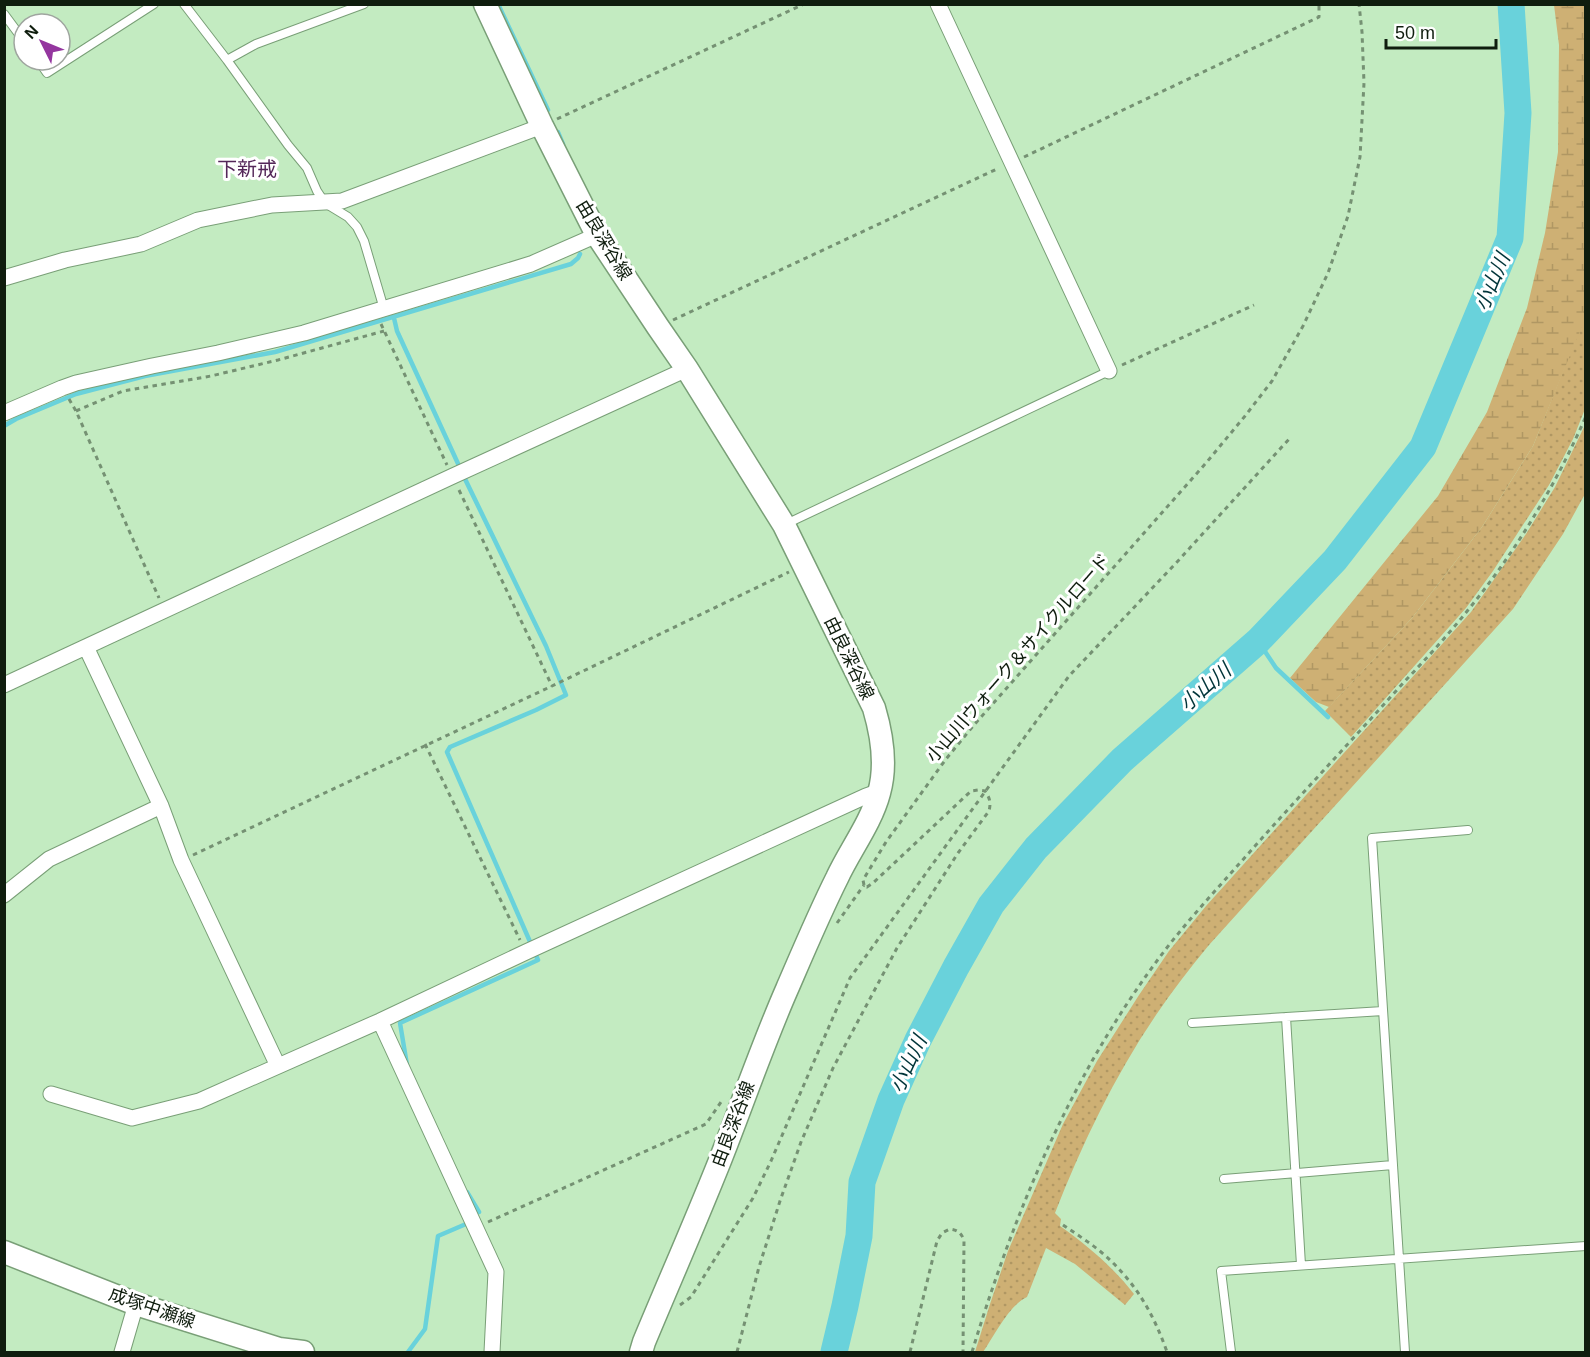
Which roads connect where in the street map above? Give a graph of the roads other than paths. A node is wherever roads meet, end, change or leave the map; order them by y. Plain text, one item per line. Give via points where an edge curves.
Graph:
1 (154, 4) edge
2 (184, 4) edge
3 (364, 4) edge
4 (485, 4) edge
5 (938, 4) edge
6 (72, 57) edge
7 (227, 60) junction
8 (542, 126) junction
9 (325, 203) junction
10 (597, 235) junction
11 (4, 278) edge
12 (379, 310) junction
13 (687, 369) junction
14 (1109, 371) joint
15 (4, 413) edge
16 (784, 525) junction
17 (87, 647) junction
18 (4, 685) edge
19 (880, 791) junction
20 (161, 806) junction
21 (1468, 830) dead end
22 (4, 895) edge
23 (1383, 1011) junction
24 (1286, 1017) junction
25 (380, 1021) junction
26 (1192, 1023) dead end
27 (278, 1066) junction
28 (51, 1094) dead end
29 (1393, 1165) junction
30 (1296, 1173) junction
31 (1224, 1179) dead end
32 (1586, 1246) edge
33 (4, 1252) edge
34 (1399, 1259) junction
35 (1301, 1265) junction
36 (136, 1304) junction
37 (122, 1353) edge
38 (303, 1353) edge
39 (492, 1353) edge
40 (641, 1353) edge
41 (1231, 1353) edge
42 (1405, 1353) edge

1 - 6 lane
2 - 7 lane
3 - 7 lane via 267,40
4 - 8 main road, 由良深谷線
5 - 14 street
7 - 9 lane via 307,168
8 - 9 street via 342,201
8 - 10 main road, 由良深谷線
9 - 11 street via 272,205 198,220 141,244
9 - 12 lane via 357,227
10 - 12 street via 531,264
10 - 13 main road, 由良深谷線
12 - 15 street via 304,333 62,388
13 - 16 main road, 由良深谷線
13 - 17 street
14 - 16 lane
16 - 19 main road, 由良深谷線 via 874,708 882,744
17 - 18 street
17 - 20 street
19 - 25 street
19 - 40 main road, 由良深谷線 via 787,988
20 - 22 street via 49,858
20 - 27 street via 181,860
21 - 23 lane via 1372,838
23 - 24 lane
23 - 29 lane
24 - 26 lane
24 - 30 lane
25 - 27 street
25 - 39 street via 496,1272
27 - 28 street via 199,1101 132,1118
29 - 30 lane
29 - 34 lane
30 - 31 lane
30 - 35 lane
32 - 34 lane
33 - 36 main road, 成塚中瀬線
34 - 35 lane
34 - 42 lane
35 - 41 lane via 1221,1270
36 - 37 street
36 - 38 main road, 成塚中瀬線

